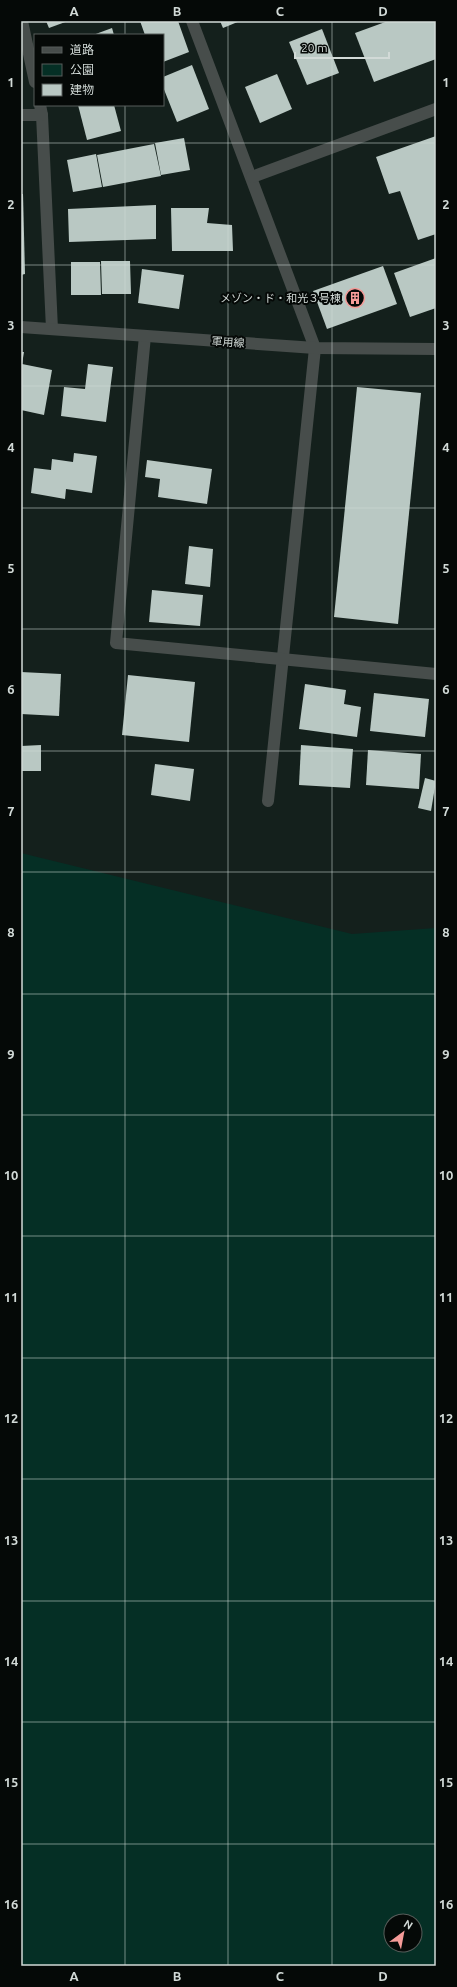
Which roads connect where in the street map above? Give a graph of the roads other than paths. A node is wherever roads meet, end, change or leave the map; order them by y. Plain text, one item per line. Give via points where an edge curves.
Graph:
1 (22, 21) edge
2 (192, 21) edge
3 (34, 77) edge
4 (436, 109) edge
5 (41, 110) edge
6 (21, 115) edge
7 (252, 177) junction
8 (21, 326) edge
9 (52, 329) junction
10 (144, 336) junction
11 (315, 348) junction
12 (436, 349) edge
13 (283, 659) junction
14 (436, 674) edge
15 (268, 801) dead end

1 - 3 street
2 - 7 street
4 - 7 street
5 - 6 street
5 - 9 street
7 - 11 street
8 - 9 street, 軍用線
9 - 10 street, 軍用線
10 - 11 street, 軍用線
10 - 13 street via 116,643
11 - 12 street, 軍用線
11 - 13 street
13 - 14 street
13 - 15 street

